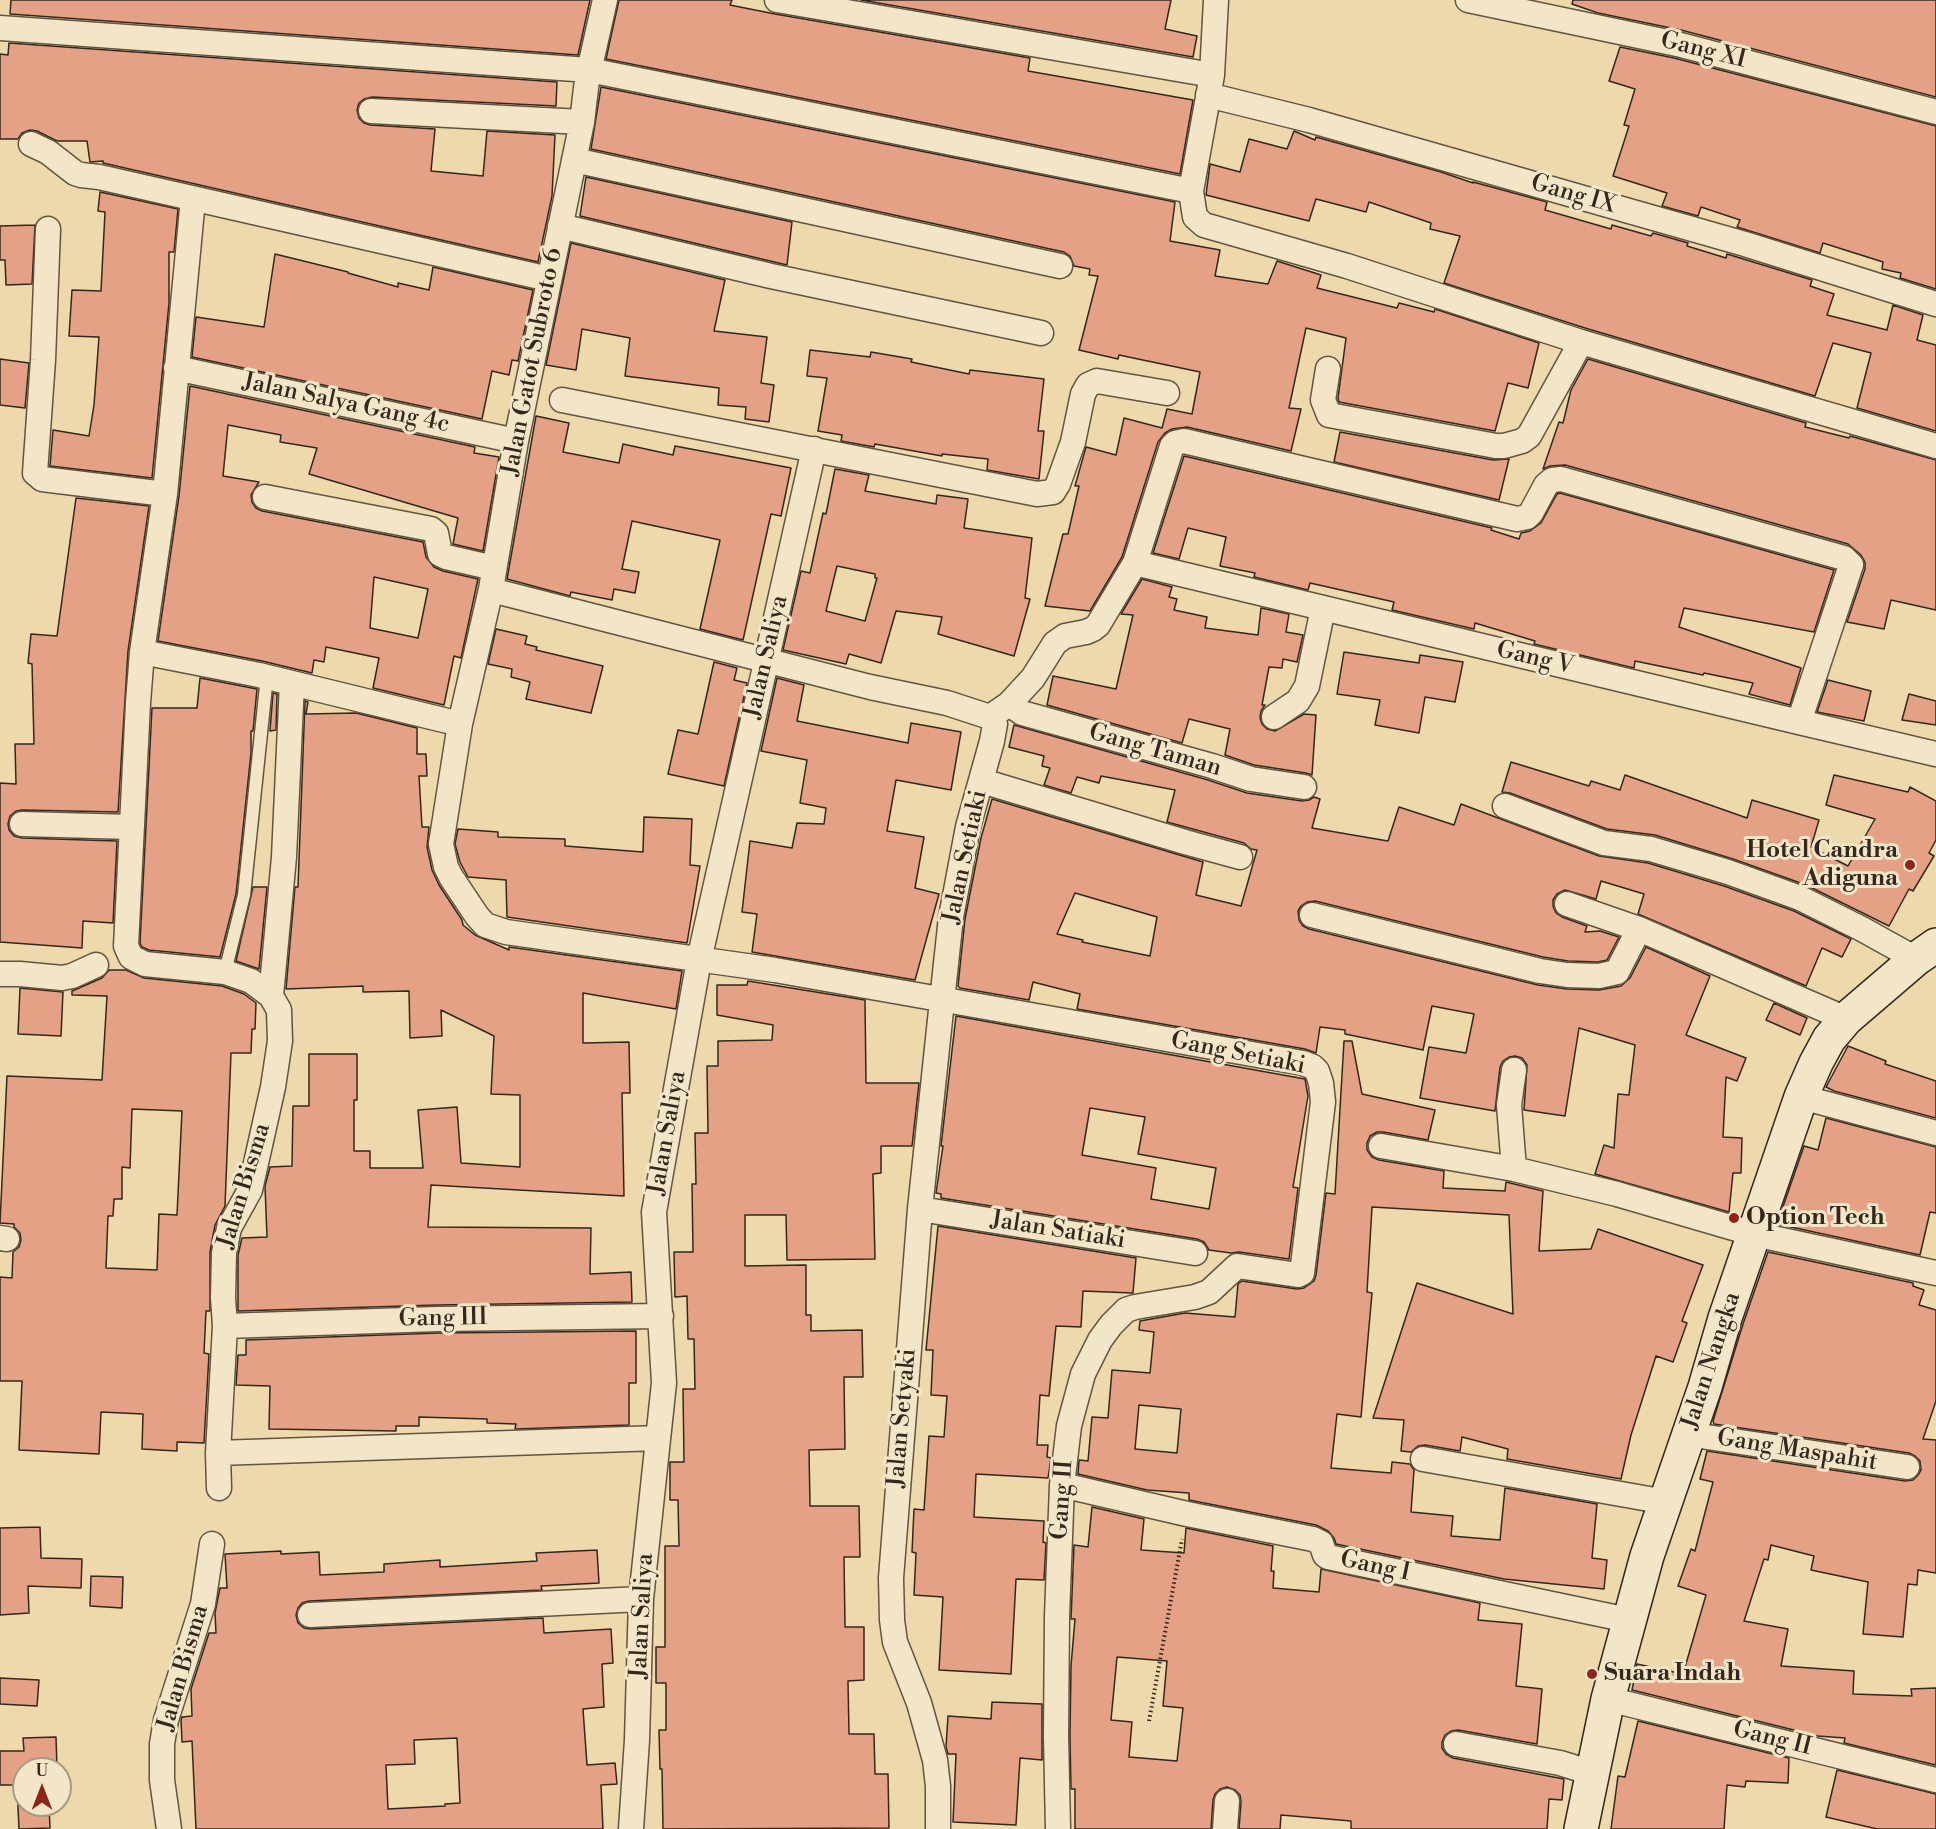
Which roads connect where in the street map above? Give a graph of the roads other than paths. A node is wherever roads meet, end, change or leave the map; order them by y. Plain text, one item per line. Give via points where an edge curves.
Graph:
1 (605, 0) edge
2 (777, 0) edge
3 (1216, 0) edge
4 (1468, 0) edge
5 (0, 28) edge
6 (590, 70) junction
7 (1210, 85) junction
8 (371, 111) dead end
9 (1936, 112) edge
10 (582, 122) junction
11 (31, 144) dead end
12 (574, 160) junction
13 (1191, 191) junction
14 (193, 199) junction
15 (560, 226) junction
16 (48, 229) dead end
17 (1060, 266) dead end
18 (549, 279) junction
19 (1936, 304) edge
20 (1041, 333) dead end
21 (1581, 342) junction
22 (176, 368) junction
23 (1328, 369) dead end
24 (1167, 393) dead end
25 (562, 400) dead end
26 (516, 441) junction
27 (1936, 446) edge
28 (814, 449) junction
29 (165, 494) junction
30 (265, 497) dead end
31 (1135, 563) junction
32 (494, 568) junction
33 (499, 592) dead end
34 (1323, 608) junction
35 (142, 652) junction
36 (767, 660) junction
37 (267, 676) junction
38 (292, 683) junction
39 (999, 710) junction
40 (1274, 717) dead end
41 (1799, 722) junction
42 (460, 724) junction
43 (1936, 754) edge
44 (982, 781) junction
45 (1304, 787) dead end
46 (1505, 806) dead end
47 (22, 824) dead end
48 (132, 827) junction
49 (1240, 856) dead end
50 (1567, 904) dead end
51 (1312, 915) dead end
52 (1639, 929) junction
53 (1926, 952) edge
54 (699, 960) junction
55 (96, 965) dead end
56 (225, 972) junction
57 (0, 974) edge
58 (271, 996) junction
59 (942, 1000) junction
60 (1846, 1019) junction
61 (1514, 1070) dead end
62 (1801, 1097) junction
63 (1936, 1133) edge
64 (1381, 1146) dead end
65 (1514, 1170) junction
66 (920, 1209) junction
67 (1754, 1234) junction
68 (1195, 1253) dead end
69 (1237, 1266) joint
70 (1936, 1273) edge
71 (661, 1316) junction
72 (225, 1326) junction
73 (1687, 1434) junction
74 (658, 1438) junction
75 (218, 1452) junction
76 (1423, 1459) dead end
77 (1907, 1467) dead end
78 (1062, 1485) junction
79 (219, 1488) dead end
80 (1666, 1502) junction
81 (212, 1544) dead end
82 (641, 1599) junction
83 (310, 1615) dead end
84 (1628, 1620) junction
85 (1608, 1699) junction
86 (1456, 1744) dead end
87 (1592, 1773) junction
88 (1936, 1780) edge
89 (1227, 1801) dead end
90 (169, 1829) edge
91 (632, 1829) edge
92 (938, 1829) edge
93 (1058, 1829) edge
94 (1225, 1829) edge
95 (1581, 1829) edge

1 - 6 street, Jalan Gatot Subroto 6
2 - 7 street, Gang IX
3 - 7 street
4 - 9 street, Gang XI via 1677,44
5 - 6 street
6 - 10 street, Jalan Gatot Subroto 6
6 - 13 street
7 - 13 street
7 - 19 street, Gang IX via 1309,120 1734,241
8 - 10 street
10 - 12 street, Jalan Gatot Subroto 6
11 - 14 street via 81,176
12 - 15 street, Jalan Gatot Subroto 6
12 - 17 street
13 - 21 street via 1194,217 1204,225 1347,266
14 - 18 street
14 - 22 street
15 - 18 street, Jalan Gatot Subroto 6
15 - 20 street
16 - 29 street via 35,473 42,479
18 - 26 street, Jalan Gatot Subroto 6
21 - 23 street via 1529,436 1504,446 1329,415 1323,400
21 - 27 street
22 - 26 street, Jalan Salya Gang 4c
22 - 29 street
24 - 28 street via 1097,381 1088,386 1058,484 1053,492 1047,493 1029,494
25 - 28 street
26 - 32 street, Jalan Gatot Subroto 6
28 - 36 street, Jalan Saliya
29 - 35 street
30 - 32 street via 431,529 436,533 440,554 446,558
31 - 34 street, Gang V
31 - 39 street via 1098,625 1055,643 1034,678
31 - 41 street via 1170,452 1175,443 1184,441 1517,519 1531,513 1546,485 1561,480 1849,561 1851,565
32 - 42 street, Jalan Gatot Subroto 6
33 - 36 street
34 - 40 street via 1307,686 1298,701
34 - 41 street, Gang V
35 - 37 street
35 - 48 street
36 - 39 street via 870,687
36 - 54 street, Jalan Saliya
37 - 38 street
37 - 56 lane via 244,895
38 - 42 street
38 - 58 street via 284,856
39 - 44 street, Jalan Setiaki
39 - 45 street, Gang Taman via 1022,713 1251,779
41 - 43 street, Gang V
42 - 54 street, Jalan Gatot Subroto 6 via 441,844 451,877 485,925 506,932
44 - 49 street
44 - 59 street, Jalan Setiaki via 968,827 951,917
46 - 53 street via 1604,843 1651,849 1728,872
47 - 48 street
48 - 56 street via 126,946 131,957 145,964
50 - 52 street
51 - 52 street via 1567,975 1617,972
52 - 60 street
53 - 60 main road, Jalan Nangka
54 - 59 street, Jalan Gatot Subroto 6
54 - 71 street, Jalan Saliya via 654,1212
55 - 57 street via 62,978
56 - 58 street via 252,981
58 - 72 street, Jalan Bisma via 279,1010 280,1041 250,1190 229,1228 224,1253
59 - 66 street, Jalan Setyaki
59 - 69 street, Gang Setiaki via 1313,1067 1319,1074 1323,1102 1303,1271 1298,1275
60 - 62 main road, Jalan Nangka via 1829,1039
61 - 65 street via 1509,1105
62 - 63 street
62 - 67 main road, Jalan Nangka
64 - 65 street
65 - 67 street via 1617,1194
66 - 68 street, Jalan Satiaki
66 - 92 street, Jalan Setyaki via 893,1536 892,1610 895,1642 920,1703 934,1760
67 - 70 street
67 - 73 main road, Jalan Nangka
69 - 78 street, Gang II via 1209,1292 1126,1310 1111,1325 1083,1374 1069,1426
71 - 72 street, Gang III
71 - 74 street, Jalan Saliya via 664,1383
72 - 75 street, Jalan Bisma
73 - 77 street, Gang Maspahit
73 - 80 main road, Jalan Nangka
74 - 75 street
74 - 82 street, Jalan Saliya
75 - 79 street, Jalan Bisma
76 - 80 street
78 - 84 street, Gang I via 1313,1539 1321,1543 1328,1557
78 - 93 street, Gang II via 1057,1616
80 - 84 main road, Jalan Nangka
81 - 90 street, Jalan Bisma via 203,1604 166,1719 162,1744
82 - 83 street
82 - 91 street, Jalan Saliya
84 - 85 main road, Jalan Nangka
85 - 87 main road, Jalan Nangka
85 - 88 street, Gang II
86 - 87 street via 1560,1763
87 - 95 main road, Jalan Nangka
89 - 94 street

